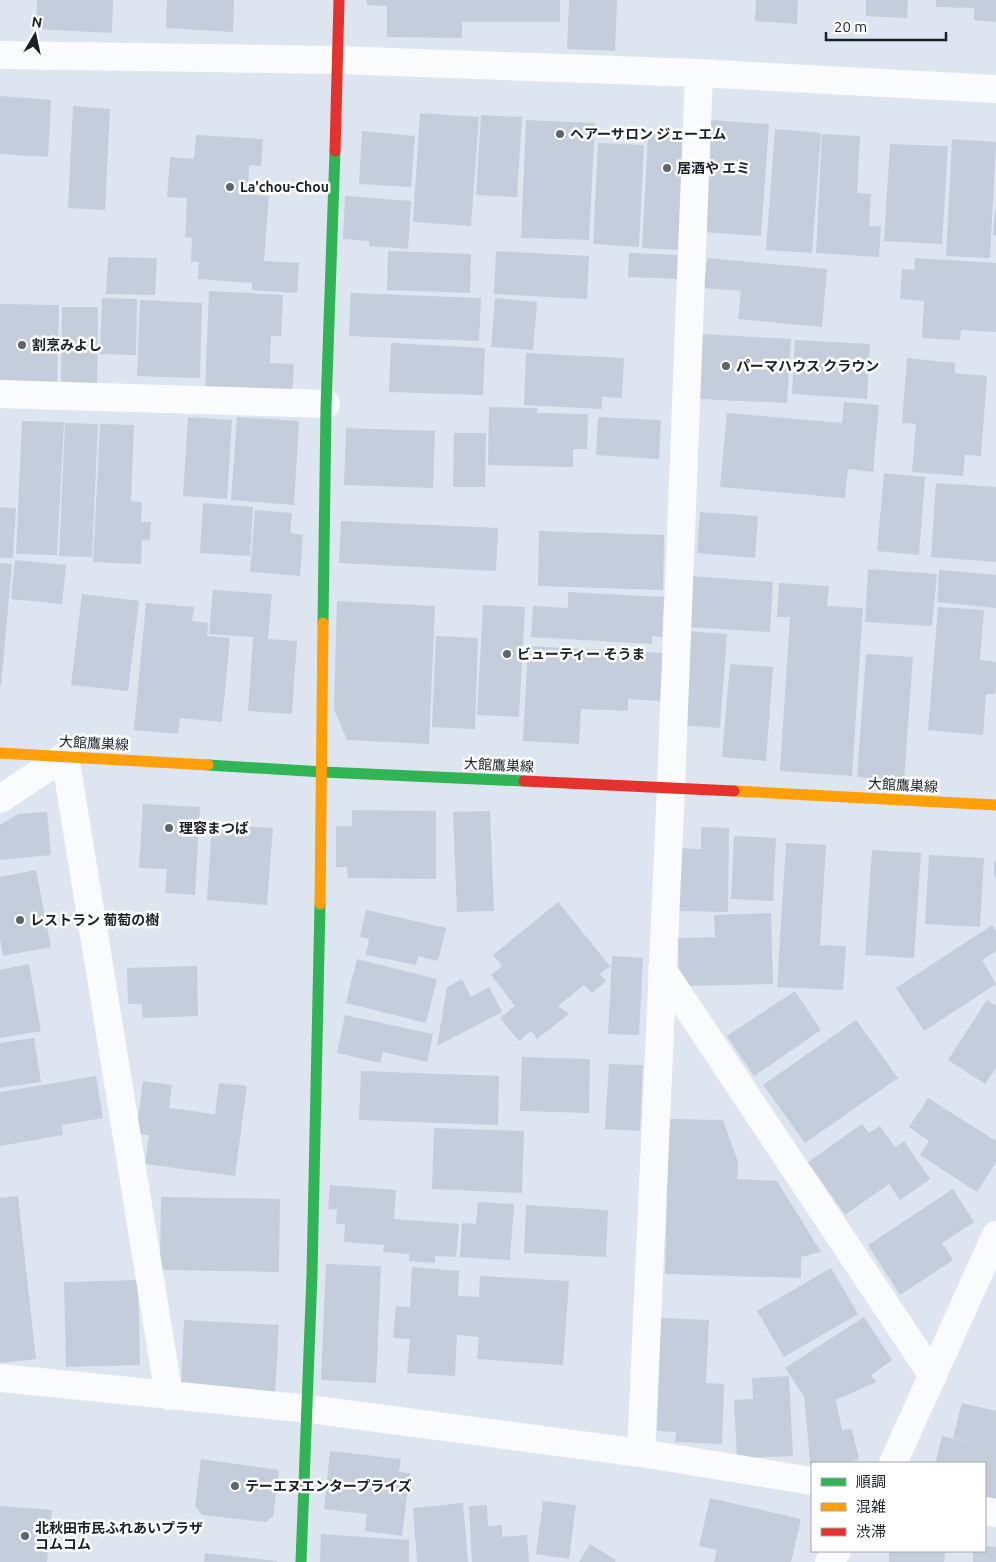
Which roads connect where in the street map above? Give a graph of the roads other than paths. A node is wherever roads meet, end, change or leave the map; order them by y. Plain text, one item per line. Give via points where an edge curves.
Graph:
1 (339, 0) edge
2 (0, 55) edge
3 (338, 60) junction
4 (699, 73) junction
5 (996, 89) edge
6 (0, 394) edge
7 (326, 404) junction
8 (0, 753) edge
9 (65, 756) junction
10 (323, 772) junction
11 (671, 787) junction
12 (0, 799) edge
13 (996, 805) edge
14 (662, 969) junction
15 (996, 1234) edge
16 (933, 1376) junction
17 (0, 1378) edge
18 (169, 1396) junction
19 (309, 1409) junction
20 (641, 1453) junction
21 (893, 1462) edge
22 (811, 1481) edge
23 (302, 1562) edge

1 - 3 street
2 - 3 street
3 - 4 street
3 - 7 street
4 - 5 street
4 - 11 street
6 - 7 street
7 - 10 street
8 - 9 street, 大館鷹巣線
9 - 10 street, 大館鷹巣線
9 - 12 street
9 - 18 street
10 - 11 street, 大館鷹巣線
10 - 19 street
11 - 13 street, 大館鷹巣線
11 - 14 street
14 - 16 street
14 - 20 street
15 - 16 street
16 - 21 street
17 - 18 street
18 - 19 street
19 - 20 street
19 - 23 street
20 - 22 street

